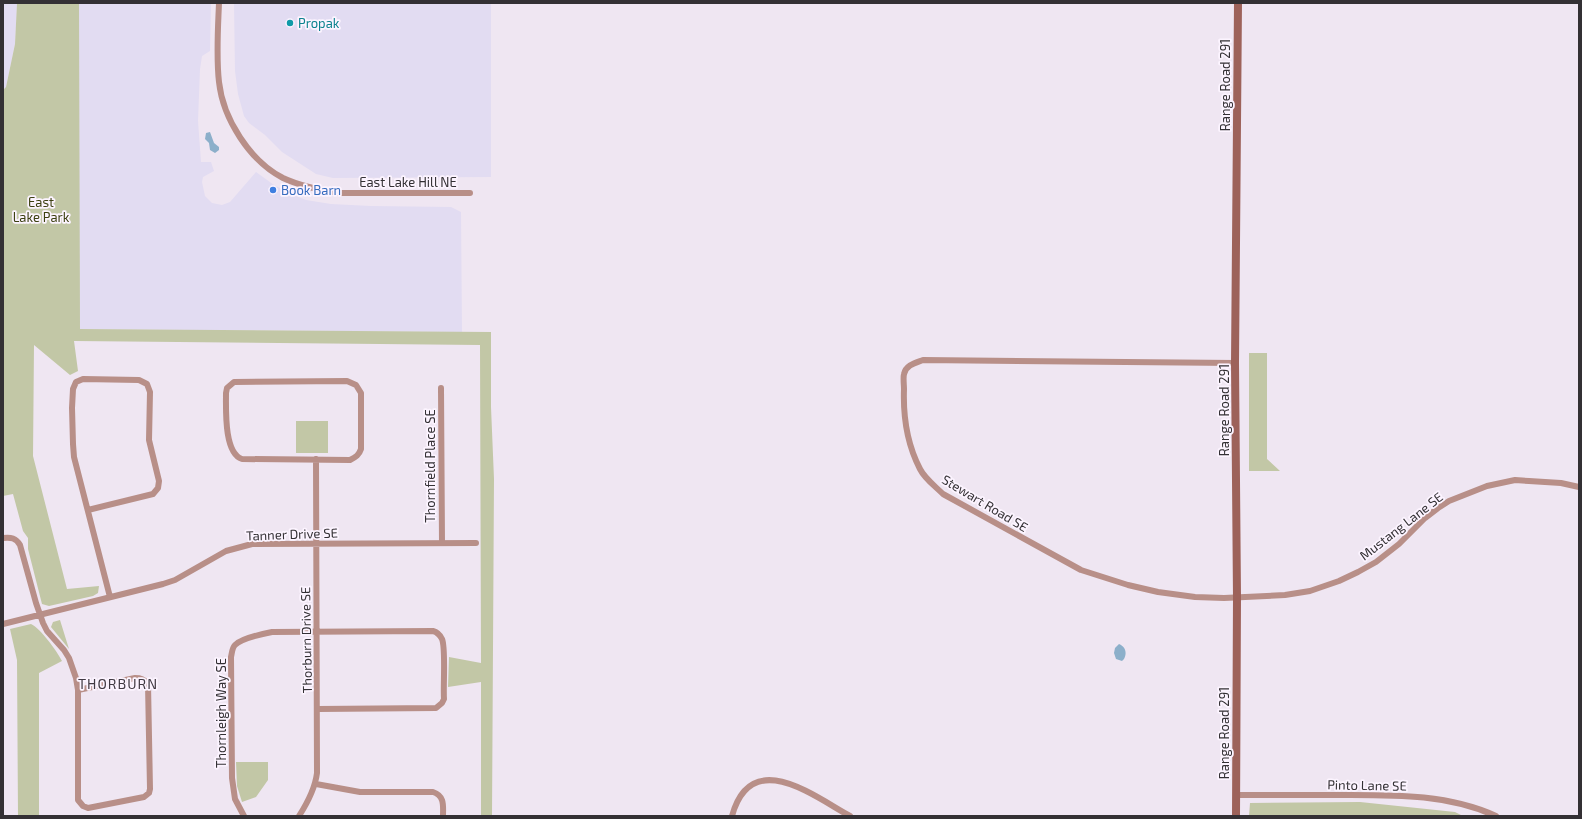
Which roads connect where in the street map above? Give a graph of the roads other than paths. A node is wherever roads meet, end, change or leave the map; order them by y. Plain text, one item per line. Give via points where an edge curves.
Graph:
1 (219, 3) edge
2 (1238, 3) edge
3 (470, 193) dead end
4 (1235, 363) junction
5 (441, 388) dead end
6 (316, 459) junction
7 (1579, 487) edge
8 (88, 510) junction
9 (3, 538) edge
10 (317, 543) junction
11 (442, 543) junction
12 (476, 543) dead end
13 (110, 597) junction
14 (1237, 597) junction
15 (39, 615) junction
16 (3, 624) edge
17 (317, 631) junction
18 (78, 690) junction
19 (318, 709) junction
20 (316, 784) junction
21 (1236, 795) junction
22 (244, 816) edge
23 (299, 816) edge
24 (443, 816) edge
25 (732, 816) edge
26 (850, 816) edge
27 (1236, 816) edge
28 (1496, 816) edge

1 - 3 street, East Lake Hill NE via 218,61 223,103 237,135 265,165 302,185 328,191
2 - 4 street, Range Road 291
4 - 14 street, Range Road 291
4 - 14 street, Stewart Road SE via 923,360 911,364 904,373 903,411 912,451 921,470 943,494 1081,570 1158,592 1195,597
5 - 11 street, Thornfield Place SE
6 - 6 street via 237,457 232,452 228,431 227,388 234,382 356,384 361,393 361,449 358,455 350,460
6 - 10 street, Thorburn Drive SE
7 - 14 street, Mustang Lane SE via 1561,483 1515,480 1487,486 1438,508 1399,544 1358,572 1310,591
8 - 8 street via 73,444 74,386 78,380 83,379 143,381 150,392 149,440 159,481 158,488 153,494
8 - 13 street
9 - 15 street via 15,538 20,545
10 - 11 street, Tanner Drive SE
10 - 13 street, Tanner Drive SE via 240,546 215,556 175,580
10 - 17 street, Thorburn Drive SE
11 - 12 street, Tanner Drive SE
13 - 15 street, Tanner Drive SE
14 - 21 street, Range Road 291
15 - 16 street, Tanner Drive SE
15 - 18 street via 47,631 69,658
17 - 19 street, Thorburn Drive SE
17 - 19 street, Thornleigh Way SE via 433,631 440,636 443,645 444,699 436,708
17 - 22 street, Thornleigh Way SE via 261,634 239,642 232,651 232,778 236,799
18 - 18 street via 77,795 80,804 88,808 144,797 150,789 148,684 141,678 135,678
19 - 20 street, Thorburn Drive SE
20 - 23 street, Thorburn Drive SE via 312,796
20 - 24 street via 360,792 437,793 442,799
21 - 27 street, Range Road 291
21 - 28 street, Pinto Lane SE via 1393,795 1436,799
25 - 26 street via 739,796 749,786 773,779 792,784

